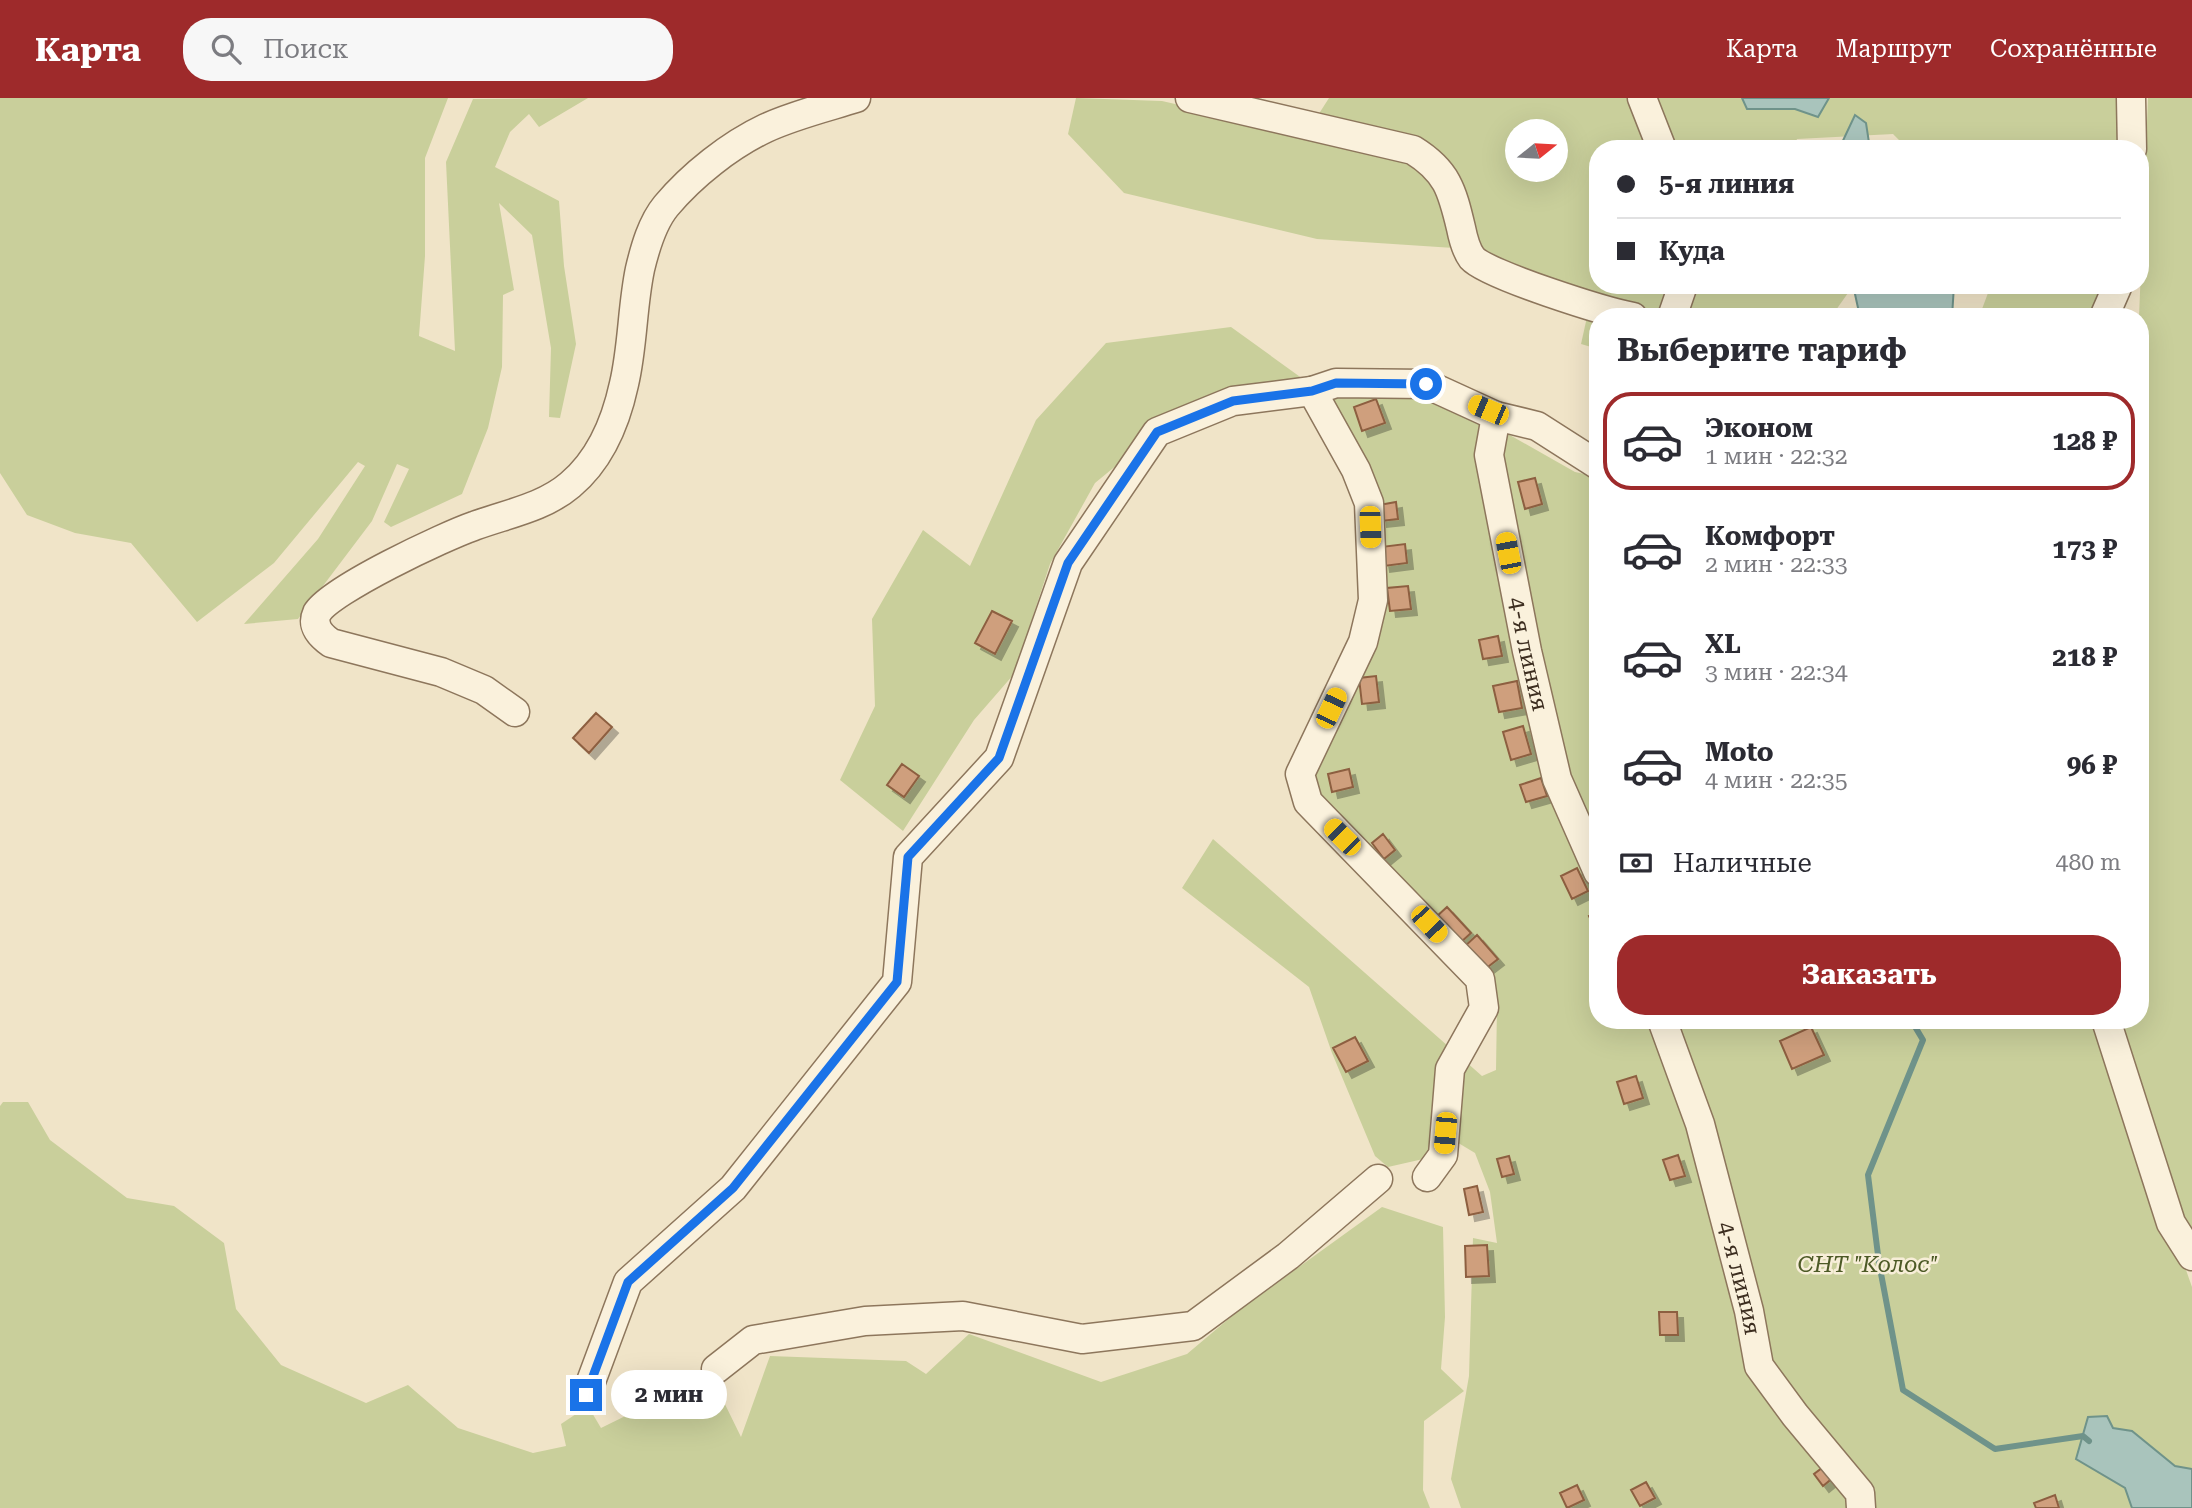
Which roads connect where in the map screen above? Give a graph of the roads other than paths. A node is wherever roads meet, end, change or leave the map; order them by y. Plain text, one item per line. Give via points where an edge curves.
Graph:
1 (856, 98) edge
2 (1190, 98) edge
3 (1642, 98) edge
4 (2131, 98) edge
5 (1658, 140) edge
6 (2132, 140) edge
7 (1597, 308) edge
8 (1312, 391) junction
9 (1496, 416) junction
10 (1589, 460) edge
11 (514, 712) dead end
12 (1589, 851) edge
13 (1665, 1029) edge
14 (2109, 1029) edge
15 (1427, 1177) dead end
16 (1378, 1179) dead end
17 (2192, 1256) edge
18 (716, 1369) dead end
19 (586, 1395) dead end
20 (1861, 1508) edge

1 - 11 street via 767,128 737,145 665,207 640,270 620,401 604,442 570,485 547,501 471,527 361,580 317,613 315,625 331,643 441,671 484,690
2 - 7 street via 1413,150 1434,163 1447,181 1472,258 1488,270
3 - 5 street
4 - 6 street
8 - 9 street via 1336,383 1426,384
8 - 15 street via 1369,503 1373,600 1363,642 1300,774 1308,802 1480,979 1484,996 1484,1008 1450,1069 1443,1154
8 - 19 street via 1233,401 1157,432 1068,563 999,758 908,857 897,982 733,1188 628,1282
9 - 10 street via 1536,426
9 - 12 street, 4-я линия via 1489,455 1527,652 1558,779
13 - 20 street, 4-я линия via 1700,1124 1759,1366 1860,1493
14 - 17 street via 2171,1223
16 - 18 street via 1288,1256 1193,1326 1082,1339 963,1316 865,1321 753,1340

